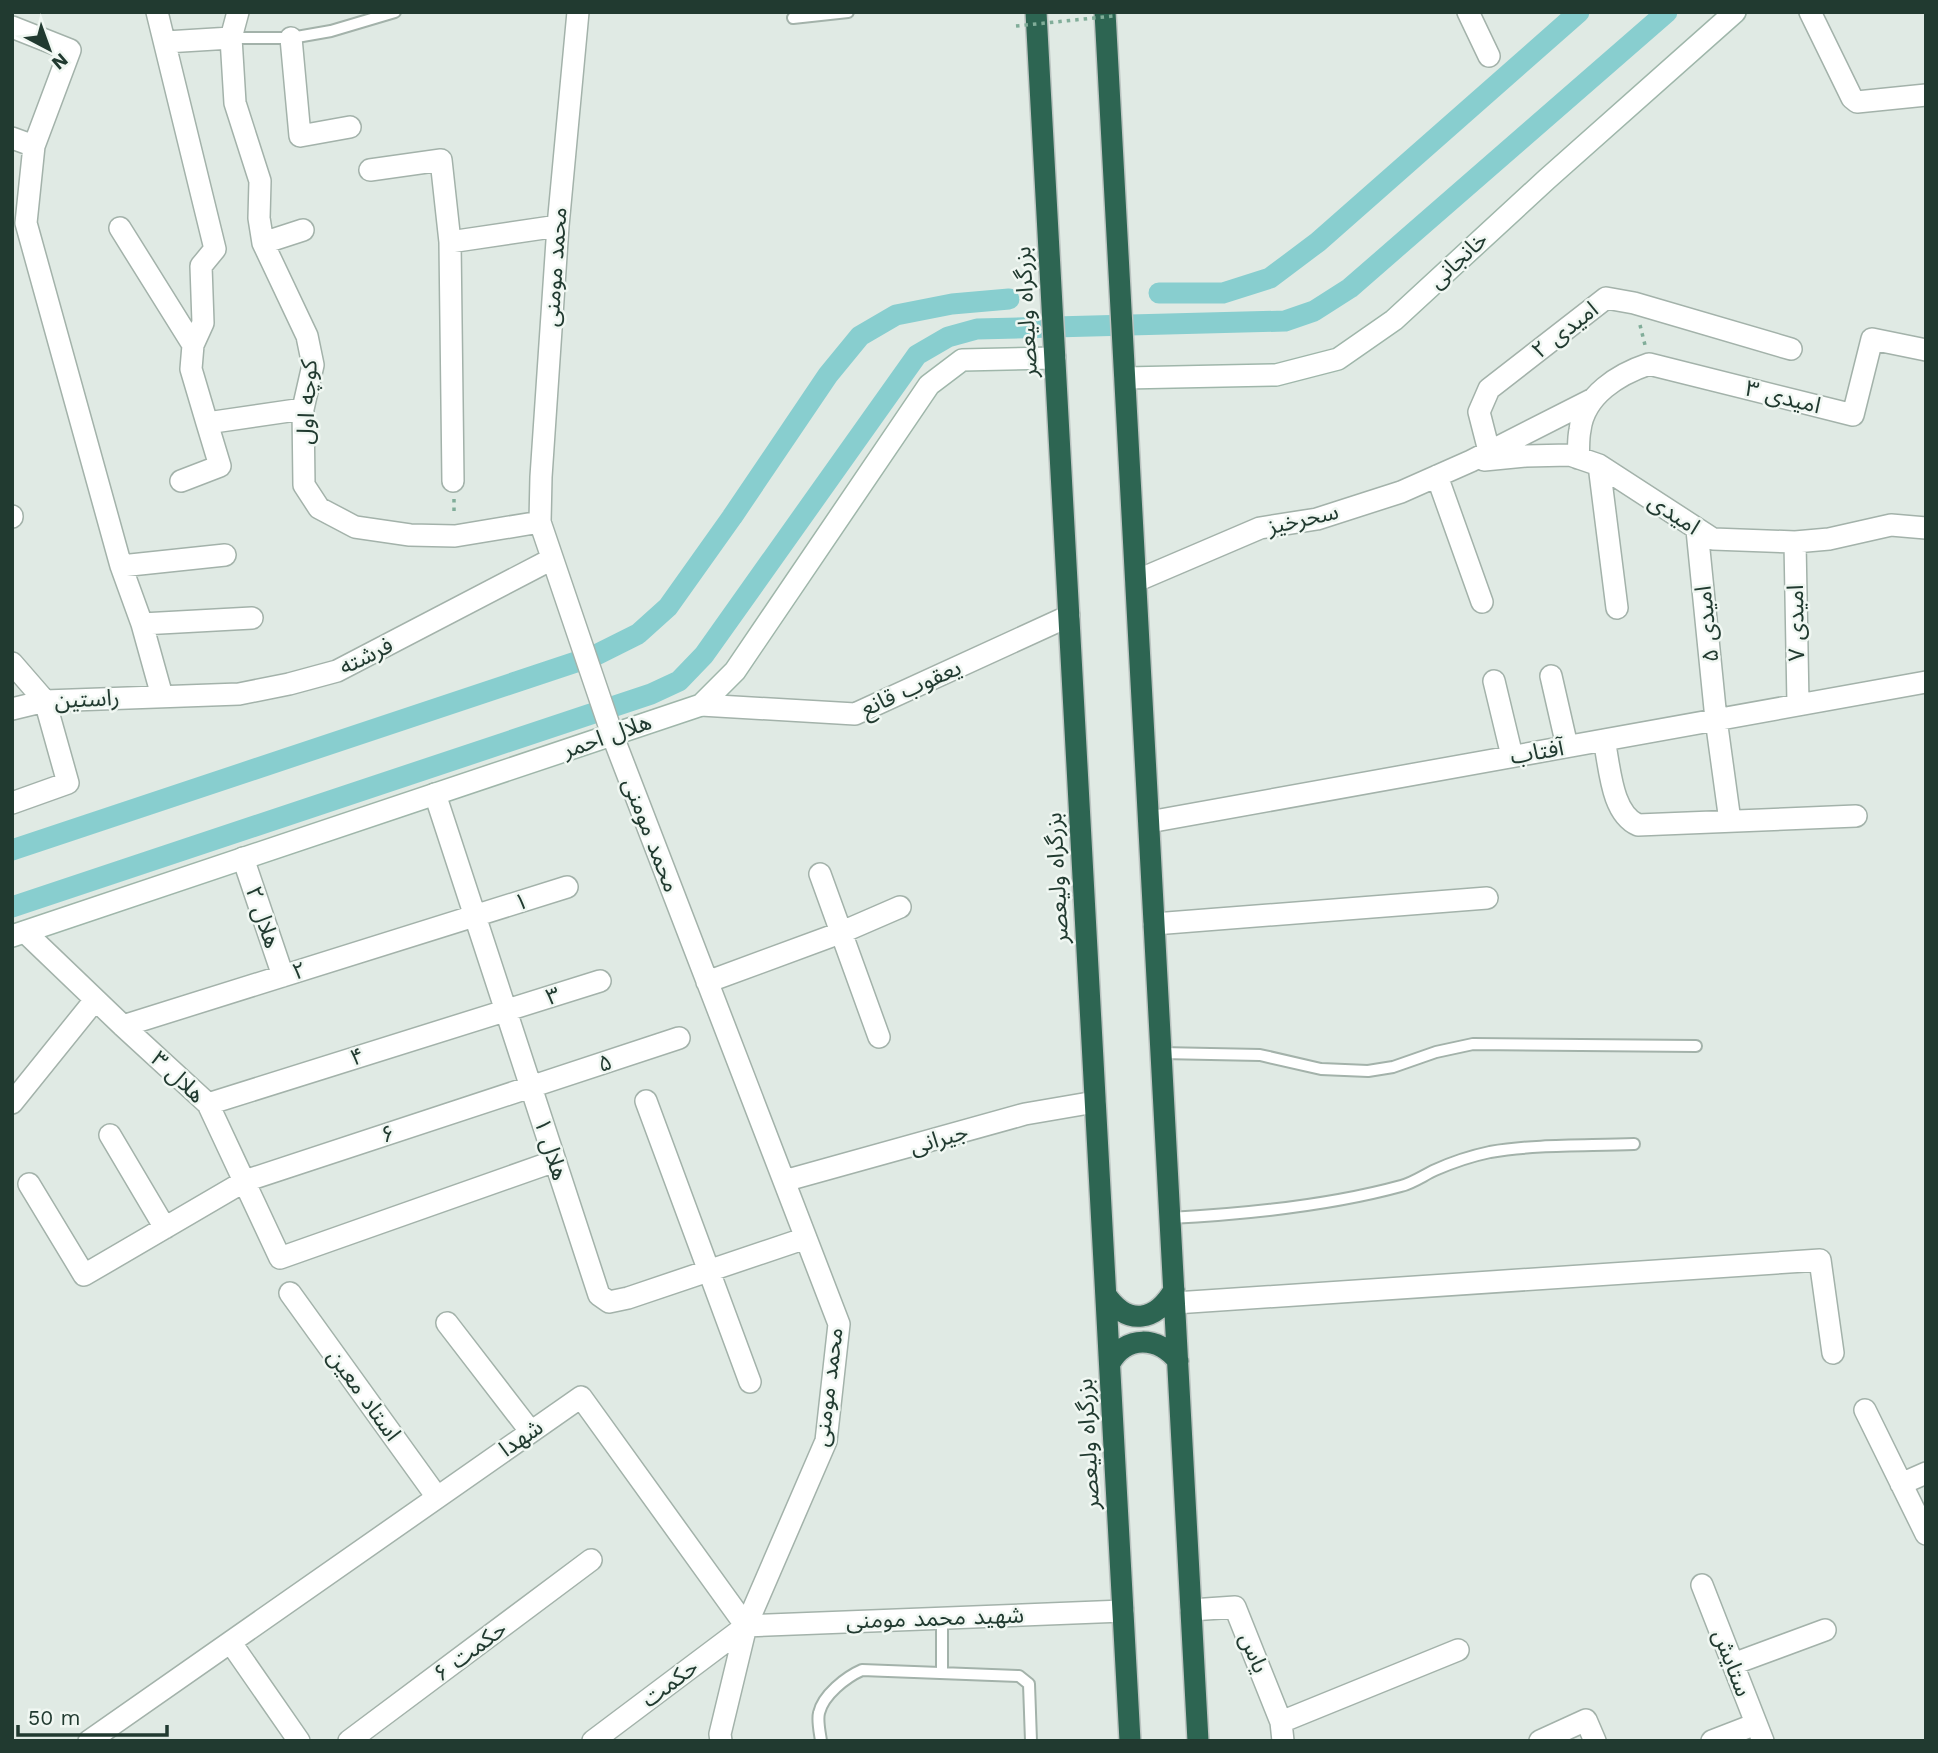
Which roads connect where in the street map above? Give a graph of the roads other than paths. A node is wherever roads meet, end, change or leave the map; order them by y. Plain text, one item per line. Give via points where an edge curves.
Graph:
1 (157, 12) edge
2 (238, 12) edge
3 (395, 12) edge
4 (578, 12) edge
5 (848, 12) edge
6 (1036, 12) edge
7 (1468, 12) edge
8 (1735, 12) edge
9 (1810, 12) edge
10 (1109, 14) edge
11 (793, 18) dead end
12 (12, 27) edge
13 (231, 38) junction
14 (292, 38) junction
15 (166, 42) junction
16 (1489, 56) dead end
17 (1926, 95) edge
18 (350, 127) dead end
19 (12, 138) edge
20 (34, 146) junction
21 (370, 170) dead end
22 (558, 226) junction
23 (121, 228) dead end
24 (303, 230) dead end
25 (450, 242) junction
26 (263, 243) junction
27 (193, 345) junction
28 (1791, 349) dead end
29 (1926, 350) edge
30 (1055, 358) junction
31 (1125, 378) junction
32 (1593, 399) junction
33 (303, 409) junction
34 (207, 423) junction
35 (1480, 456) junction
36 (1578, 458) junction
37 (1599, 464) junction
38 (1437, 476) junction
39 (181, 481) dead end
40 (453, 481) road end
41 (540, 522) junction
42 (1926, 528) edge
43 (1698, 530) junction
44 (1795, 542) junction
45 (225, 555) dead end
46 (552, 559) junction
47 (121, 566) junction
48 (1136, 581) junction
49 (1482, 602) dead end
50 (1617, 608) dead end
51 (1069, 616) junction
52 (252, 618) dead end
53 (142, 624) junction
54 (12, 663) edge
55 (1551, 676) dead end
56 (1494, 681) dead end
57 (1926, 682) edge
58 (162, 696) junction
59 (45, 701) junction
60 (1798, 704) junction
61 (701, 705) junction
62 (12, 709) edge
63 (1716, 719) junction
64 (609, 728) junction
65 (1604, 740) junction
66 (1567, 746) junction
67 (1512, 756) junction
68 (435, 794) junction
69 (12, 803) edge
70 (1856, 816) dead end
71 (1730, 821) junction
72 (1149, 822) junction
73 (243, 858) junction
74 (820, 874) dead end
75 (567, 887) dead end
76 (1487, 898) dead end
77 (900, 907) dead end
78 (475, 916) junction
79 (1154, 924) junction
80 (840, 933) junction
81 (19, 934) edge
82 (283, 976) junction
83 (600, 981) dead end
84 (707, 982) junction
85 (95, 1000) junction
86 (506, 1011) junction
87 (123, 1026) junction
88 (879, 1037) dead end
89 (679, 1038) dead end
90 (1696, 1046) dead end
91 (1161, 1053) junction
92 (531, 1087) junction
93 (13, 1101) edge
94 (646, 1101) dead end
95 (1095, 1102) junction
96 (208, 1104) junction
97 (110, 1135) dead end
98 (1634, 1144) dead end
99 (555, 1161) junction
100 (245, 1181) junction
101 (784, 1181) junction
102 (29, 1184) dead end
103 (1170, 1218) junction
104 (165, 1228) junction
105 (806, 1238) junction
106 (708, 1271) junction
107 (290, 1293) dead end
108 (1106, 1295) junction
109 (1174, 1297) junction
110 (447, 1323) dead end
111 (1833, 1353) dead end
112 (1178, 1361) junction
113 (1110, 1363) junction
114 (750, 1382) dead end
115 (1865, 1410) dead end
116 (530, 1432) junction
117 (1926, 1473) edge
118 (1901, 1484) junction
119 (437, 1497) junction
120 (1926, 1534) edge
121 (591, 1560) dead end
122 (1702, 1585) dead end
123 (1191, 1610) junction
124 (1123, 1611) junction
125 (942, 1618) junction
126 (746, 1626) junction
127 (1825, 1630) dead end
128 (231, 1643) junction
129 (1458, 1650) dead end
130 (1733, 1664) junction
131 (942, 1673) junction
132 (1282, 1732) edge
133 (1759, 1732) edge
134 (89, 1741) edge
135 (299, 1741) edge
136 (349, 1741) edge
137 (593, 1741) edge
138 (721, 1741) edge
139 (821, 1741) edge
140 (1031, 1741) edge
141 (1130, 1741) edge
142 (1198, 1741) edge
143 (1540, 1741) edge
144 (1595, 1741) edge
145 (1712, 1741) edge

1 - 15 street
2 - 13 street, کوچه اول
3 - 14 lane
4 - 22 street, محمد مومنی
5 - 11 lane
6 - 30 highway, بزرگراه ولیعصر
7 - 16 street
8 - 31 street, خانجانی via 1394,320 1338,359 1276,375
9 - 17 street via 1857,102
10 - 31 highway
12 - 20 street via 70,50
13 - 14 lane
13 - 15 street
13 - 26 street, کوچه اول via 234,103 260,181
14 - 18 street via 300,136
15 - 27 street via 215,249 201,266 203,323
19 - 20 street
20 - 47 street via 26,223
21 - 25 street via 440,160
22 - 25 street
22 - 41 street, محمد مومنی
23 - 27 street
24 - 26 street
25 - 40 street
26 - 33 street, کوچه اول via 307,336 313,365
27 - 34 street via 191,369
28 - 35 street, امیدی ۲ via 1606,298 1489,389 1479,412
29 - 32 street, امیدی ۳ via 1872,339 1853,415 1650,364 1611,382
30 - 51 highway, بزرگراه ولیعصر
30 - 61 street, هلال احمر via 962,360 929,385 735,671
31 - 48 highway
32 - 35 street
32 - 36 street via 1583,416
33 - 34 street
33 - 41 street, کوچه اول via 304,485 319,508 355,527 455,536
34 - 39 street via 220,466
35 - 36 street, امیدی
35 - 38 street, سحرخیز
36 - 37 street, امیدی
37 - 43 street, امیدی
37 - 50 street
38 - 48 street, سحرخیز via 1317,519 1260,528
38 - 49 street
41 - 46 street, محمد مومنی
42 - 44 street, امیدی via 1891,525
43 - 44 street, امیدی via 1713,539
43 - 63 street, امیدی ۵
44 - 60 street, امیدی ۷
45 - 47 street
46 - 58 street, فرشته via 337,671 239,694
46 - 64 street, محمد مومنی
47 - 53 street
48 - 72 highway
51 - 61 street, یعقوب قانع via 855,714
51 - 95 highway, بزرگراه ولیعصر
52 - 53 street
53 - 58 street
54 - 59 street
55 - 66 street
56 - 67 street
57 - 60 street, آفتاب
58 - 59 street, راستین
59 - 62 street, راستین
59 - 69 street via 68,783
60 - 63 street, آفتاب
61 - 64 street, هلال احمر
63 - 65 street, آفتاب
63 - 71 street, امیدی ۵
64 - 68 street, هلال احمر
64 - 84 street, محمد مومنی
65 - 66 street, آفتاب
65 - 71 street via 1618,806 1630,821 1638,825
66 - 67 street, آفتاب
67 - 72 street, آفتاب
68 - 73 street, هلال احمر
68 - 78 street, هلال ۱
70 - 71 street
72 - 79 highway
73 - 81 street, هلال احمر
73 - 82 street, هلال ۲
74 - 80 street
75 - 78 street, ۱
76 - 79 street
77 - 80 street
78 - 82 street, ۲
78 - 86 street, هلال ۱
79 - 91 highway
80 - 84 street
80 - 88 street
81 - 85 street, هلال ۳
82 - 87 street, ۲
83 - 86 street, ۳
84 - 101 street, محمد مومنی
85 - 87 street, هلال ۳
85 - 93 street
86 - 92 street, هلال ۱
86 - 96 street, ۴
87 - 96 street, هلال ۳
89 - 92 street, ۵
90 - 91 lane via 1473,1044 1368,1071 1321,1069 1260,1055
91 - 103 highway
92 - 99 street, هلال ۱
92 - 100 street, ۶
94 - 106 street
95 - 101 street, جیرانی via 1026,1114
95 - 108 highway, بزرگراه ولیعصر
96 - 100 street, هلال ۳
97 - 104 street
98 - 103 lane via 1491,1152 1377,1192 1254,1211
99 - 100 street, هلال ۳ via 280,1258
99 - 106 street, هلال ۱ via 599,1295 609,1302 619,1300
100 - 104 street, ۶
101 - 105 street, محمد مومنی
102 - 104 street, ۶ via 84,1275
103 - 109 highway
105 - 106 street, هلال ۱
105 - 126 street, محمد مومنی via 839,1324 826,1441
106 - 114 street
107 - 119 street, استاد معین
108 - 109 highway via 1124,1313 1147,1316
108 - 113 highway, بزرگراه ولیعصر
109 - 111 street via 1820,1260
109 - 112 highway
110 - 116 street
112 - 113 highway via 1163,1347 1133,1343 1124,1346
112 - 123 highway
113 - 124 highway, بزرگراه ولیعصر
115 - 118 street
116 - 119 street, شهدا
116 - 126 street, شهدا via 581,1397
117 - 118 street
118 - 120 street
119 - 128 street, شهدا
121 - 136 street, حکمت ۶
122 - 130 street, ستایش
123 - 132 street, یاس via 1235,1607
123 - 142 highway
124 - 125 street, شهید محمد مومنی
124 - 141 highway, بزرگراه ولیعصر
125 - 126 street, شهید محمد مومنی
125 - 131 lane
126 - 137 street, حکمت
126 - 138 street, محمد مومنی
127 - 130 street
128 - 134 street, شهدا
128 - 135 street
129 - 132 street
130 - 133 street, ستایش
131 - 139 lane via 853,1674 827,1697 819,1713
131 - 140 lane via 1019,1676 1029,1684 1031,1693
133 - 145 street
143 - 144 street via 1586,1720

